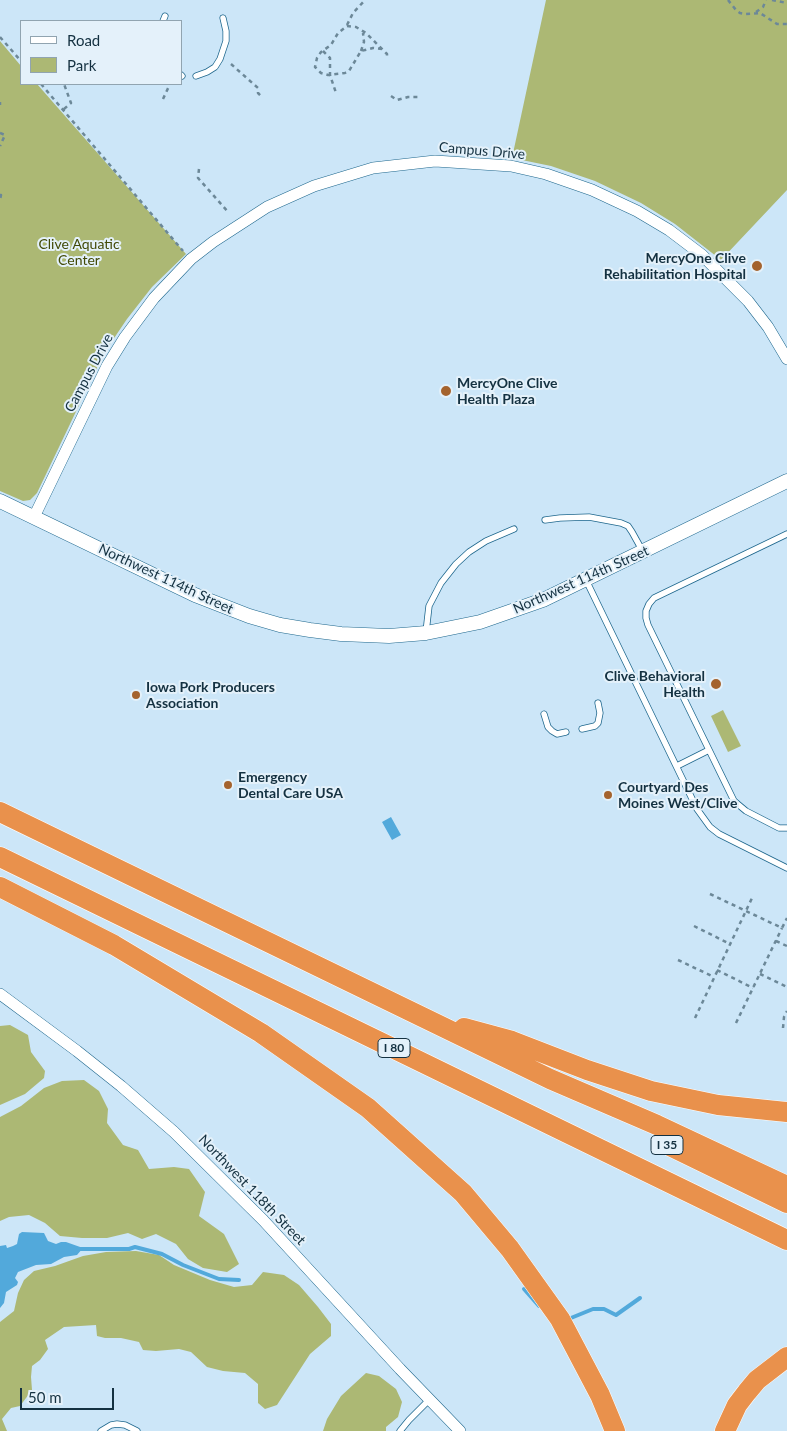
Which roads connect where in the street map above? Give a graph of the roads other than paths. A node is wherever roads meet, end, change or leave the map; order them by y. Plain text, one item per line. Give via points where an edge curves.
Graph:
1 (223, 18) dead end
2 (196, 76) dead end
3 (787, 359) edge
4 (787, 481) edge
5 (0, 501) edge
6 (34, 517) junction
7 (545, 520) dead end
8 (514, 528) dead end
9 (787, 534) edge
10 (643, 552) junction
11 (586, 580) junction
12 (426, 633) junction
13 (598, 703) dead end
14 (544, 714) dead end
15 (582, 729) dead end
16 (566, 732) dead end
17 (708, 750) junction
18 (677, 766) junction
19 (0, 812) edge
20 (787, 828) edge
21 (0, 857) edge
22 (787, 868) edge
23 (0, 887) edge
24 (0, 994) edge
25 (413, 1014) junction
26 (550, 1079) junction
27 (787, 1112) edge
28 (787, 1186) edge
29 (787, 1203) edge
30 (787, 1240) edge
31 (787, 1357) edge
32 (429, 1400) junction
33 (102, 1431) edge
34 (137, 1431) edge
35 (400, 1431) edge
36 (460, 1431) edge
37 (615, 1431) edge
38 (725, 1431) edge

1 - 2 lane via 226,41 220,59 215,67
3 - 6 street, Campus Drive via 748,301 702,255 637,211 592,190 510,166 435,161 373,168 314,186 266,208 191,259 154,298 107,366
4 - 10 street, Northwest 114th Street
5 - 6 street, Northwest 114th Street
6 - 12 street, Northwest 114th Street via 195,595 280,625 363,635
7 - 10 lane via 589,517 621,523 628,526
8 - 12 lane via 486,541 456,564 429,606
9 - 17 lane via 654,598 646,611 648,625
10 - 11 street, Northwest 114th Street
11 - 12 street, Northwest 114th Street via 511,612
11 - 18 lane
13 - 15 lane via 598,723
14 - 16 lane via 552,731 557,734
17 - 18 lane
17 - 20 lane via 739,807 779,828
18 - 22 lane via 710,827
19 - 25 highway
21 - 30 highway, I 80
23 - 37 highway via 122,950 261,1034 368,1108 463,1193 510,1249 560,1319
24 - 32 street, Northwest 118th Street via 77,1051 174,1132 263,1220
25 - 26 highway
25 - 27 highway via 512,1041 651,1091 718,1105
26 - 28 highway
26 - 29 highway, I 35 via 649,1136
31 - 38 highway via 757,1380 737,1405
32 - 35 lane
32 - 36 street, Northwest 118th Street
33 - 34 lane via 117,1424

